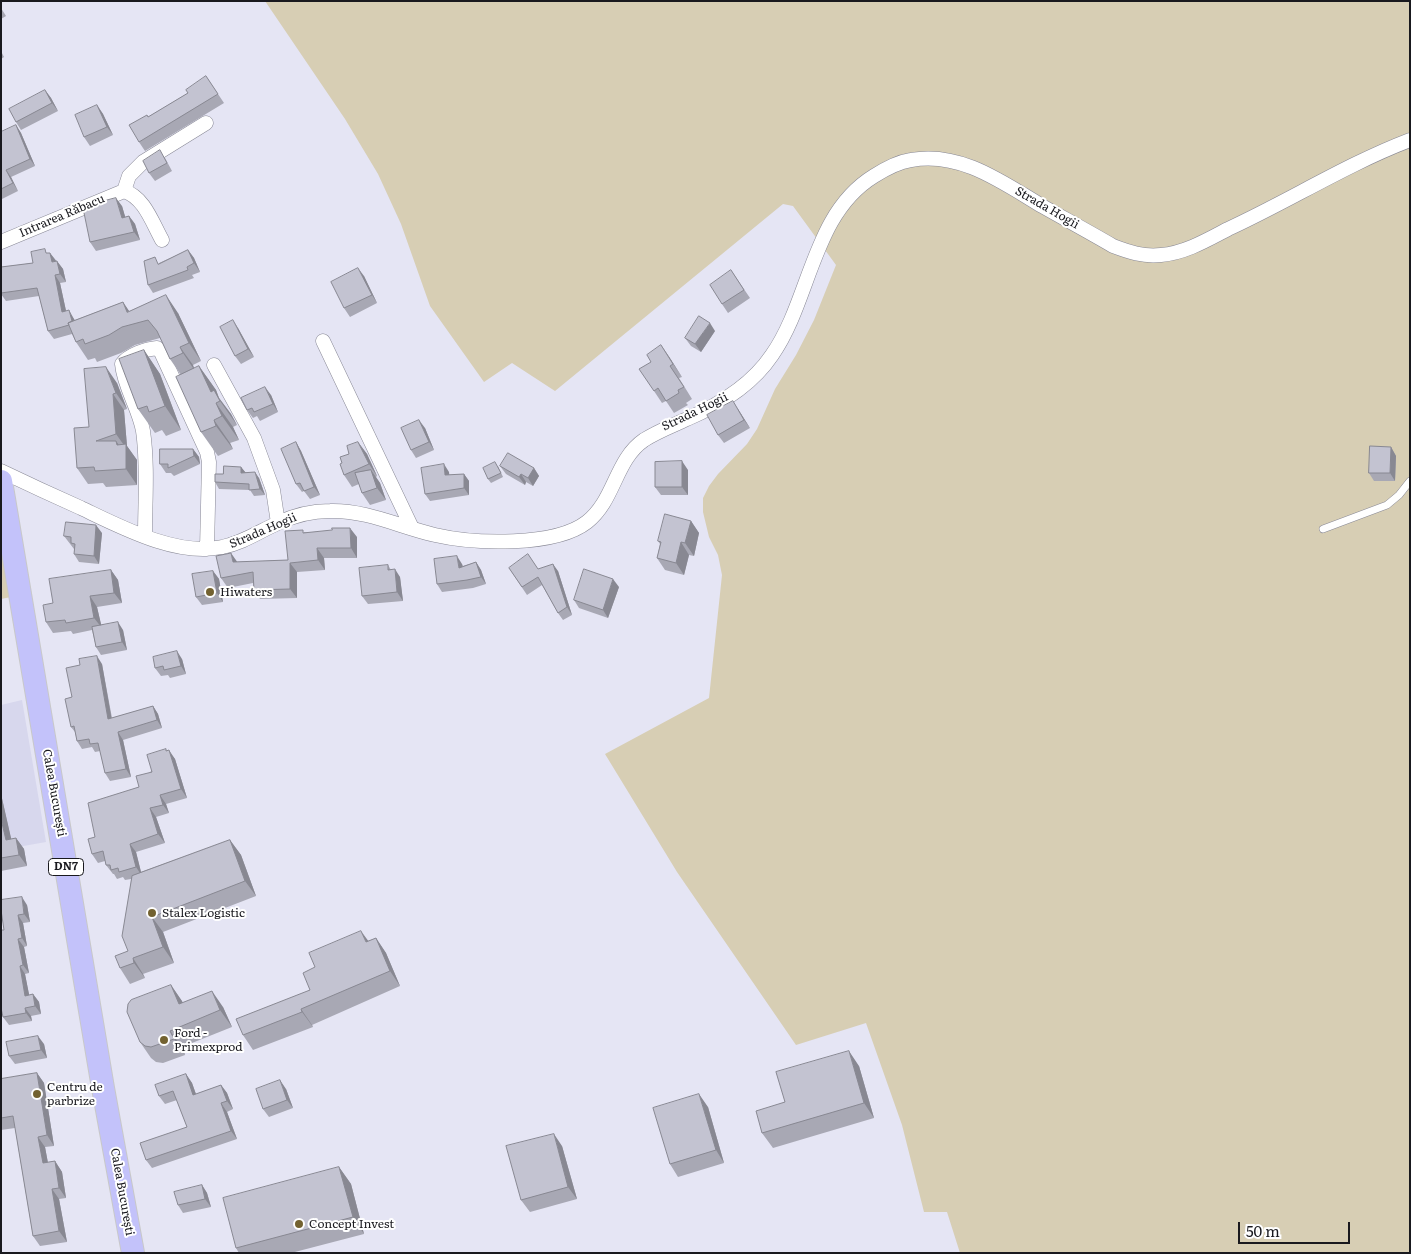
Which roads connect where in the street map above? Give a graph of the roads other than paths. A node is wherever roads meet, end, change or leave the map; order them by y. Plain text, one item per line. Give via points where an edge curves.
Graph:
1 (206, 123) dead end
2 (1410, 140) edge
3 (124, 191) junction
4 (162, 240) dead end
5 (1, 242) edge
6 (323, 341) dead end
7 (214, 365) dead end
8 (1, 471) edge
9 (1, 481) edge
10 (1410, 481) edge
11 (278, 523) junction
12 (412, 528) junction
13 (1323, 528) dead end
14 (145, 536) junction
15 (207, 549) junction
16 (133, 1253) edge

1 - 3 street via 143,162 129,176
2 - 12 street, Strada Hogii via 1184,250 1162,255 1130,253 1113,246 966,164 948,159 909,160 866,181 848,197 833,218 785,334 771,357 754,376 721,402 658,430 638,444 625,460 603,505 587,522 552,537 496,541 450,538
3 - 4 street via 134,194 145,208
3 - 5 street, Intrarea Răbacu
6 - 12 street
7 - 11 street via 254,438 274,490
8 - 14 street, Strada Hogii
9 - 16 highway, Calea București / DN7
10 - 13 lane via 1387,505
11 - 12 street, Strada Hogii via 296,516 332,511 354,512
11 - 15 street, Strada Hogii via 234,544
14 - 15 street, Strada Hogii via 175,545
14 - 15 street via 142,430 122,364 125,359 157,348 207,452

